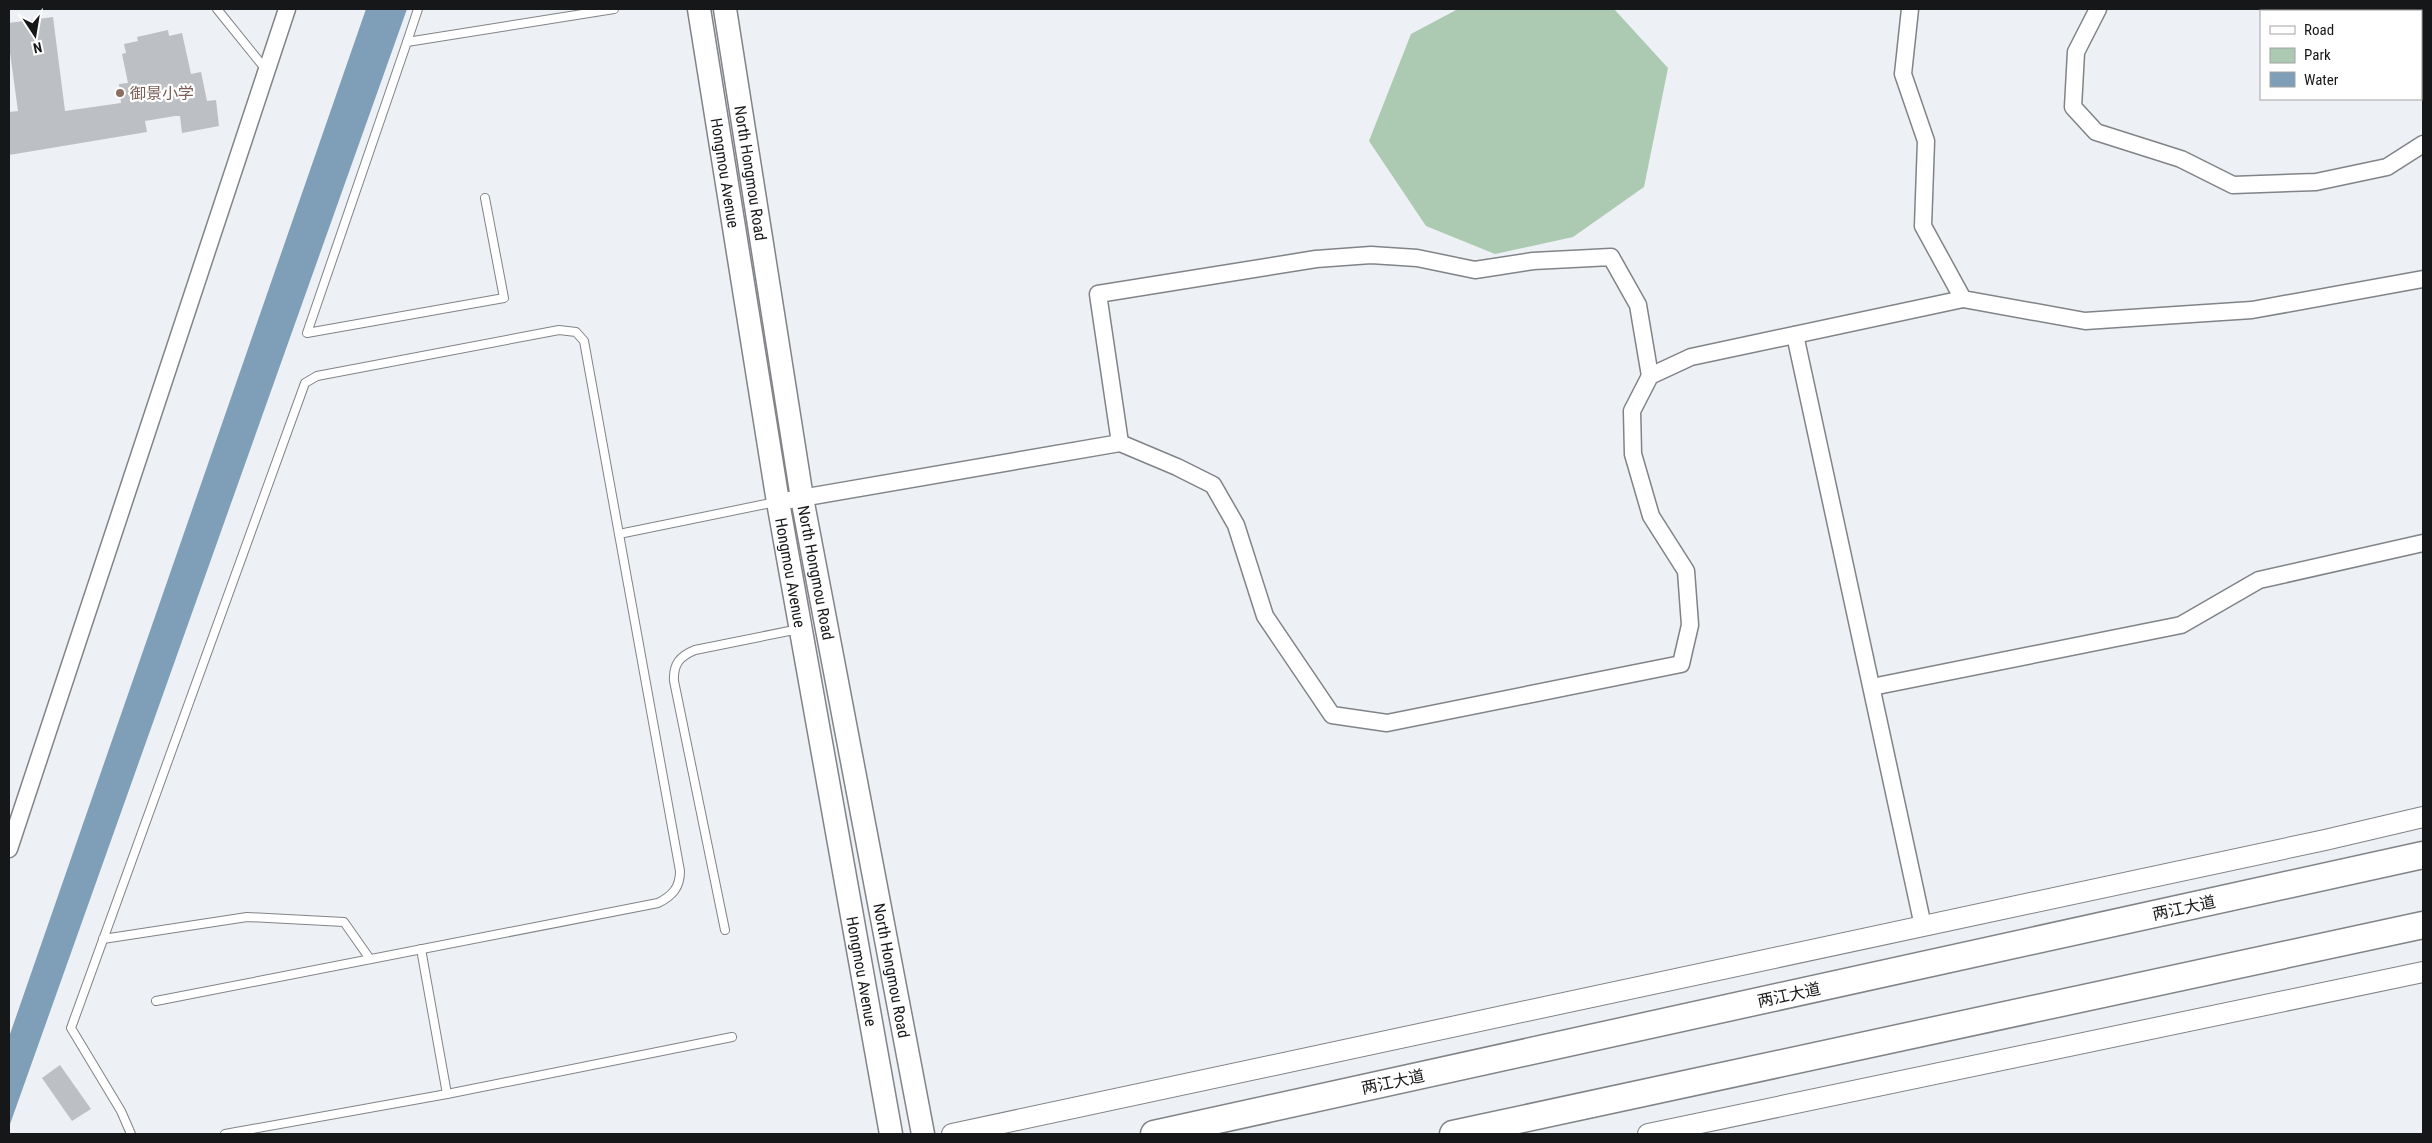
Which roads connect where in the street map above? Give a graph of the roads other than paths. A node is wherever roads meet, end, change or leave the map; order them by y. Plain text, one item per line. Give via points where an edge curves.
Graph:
1 (217, 9) edge
2 (287, 9) edge
3 (418, 9) edge
4 (614, 9) edge
5 (700, 9) edge
6 (725, 9) edge
7 (1910, 9) edge
8 (2098, 9) edge
9 (407, 42) junction
10 (267, 70) junction
11 (2423, 144) edge
12 (485, 198) dead end
13 (2423, 279) edge
14 (1963, 299) junction
15 (1795, 334) junction
16 (1650, 376) junction
17 (1120, 443) junction
18 (802, 498) junction
19 (778, 502) junction
20 (619, 534) junction
21 (2423, 543) edge
22 (801, 628) junction
23 (1872, 687) junction
24 (2423, 817) edge
25 (9, 849) edge
26 (2423, 855) edge
27 (2423, 925) edge
28 (1924, 926) junction
29 (725, 930) dead end
30 (103, 938) junction
31 (421, 949) junction
32 (370, 959) junction
33 (2423, 972) edge
34 (156, 1002) dead end
35 (732, 1037) dead end
36 (447, 1094) junction
37 (131, 1134) edge
38 (225, 1134) edge
39 (891, 1134) edge
40 (923, 1134) edge
41 (952, 1134) edge
42 (1154, 1134) edge
43 (1453, 1134) edge
44 (1648, 1134) edge

1 - 10 lane
2 - 10 street
3 - 9 lane
4 - 9 lane
5 - 19 main road, Hongmou Avenue
6 - 18 main road, North Hongmou Road
7 - 14 street via 1903,74 1926,141 1923,226
8 - 11 street via 2076,52 2073,107 2096,132 2181,159 2233,185 2325,180 2386,167
9 - 12 lane via 307,333 504,298
10 - 25 street
13 - 14 street via 2252,310 2085,321
14 - 15 street
15 - 16 street via 1691,357
15 - 23 street
16 - 17 street via 1638,305 1611,257 1533,261 1476,270 1417,258 1372,255 1316,259 1098,294
16 - 17 street via 1632,411 1633,454 1651,516 1686,571 1690,625 1681,664 1387,723 1332,715 1265,616 1236,525 1213,485
17 - 18 street
18 - 19 street
18 - 40 main road, North Hongmou Road
19 - 20 lane
19 - 22 main road, Hongmou Avenue
20 - 30 lane via 584,341 576,332 559,330 310,379 305,383
20 - 31 lane via 680,871 677,888 658,903
21 - 23 street via 2259,580 2181,626
22 - 29 lane via 695,650 681,658 675,667 674,681
22 - 39 main road, Hongmou Avenue
23 - 28 street
24 - 28 street
26 - 42 highway, 两江大道
27 - 43 highway
28 - 41 street
30 - 32 lane via 247,917 344,922
30 - 37 lane via 71,1028 122,1111
31 - 32 lane
31 - 36 lane
32 - 34 lane
33 - 44 street
35 - 36 lane
36 - 38 lane

